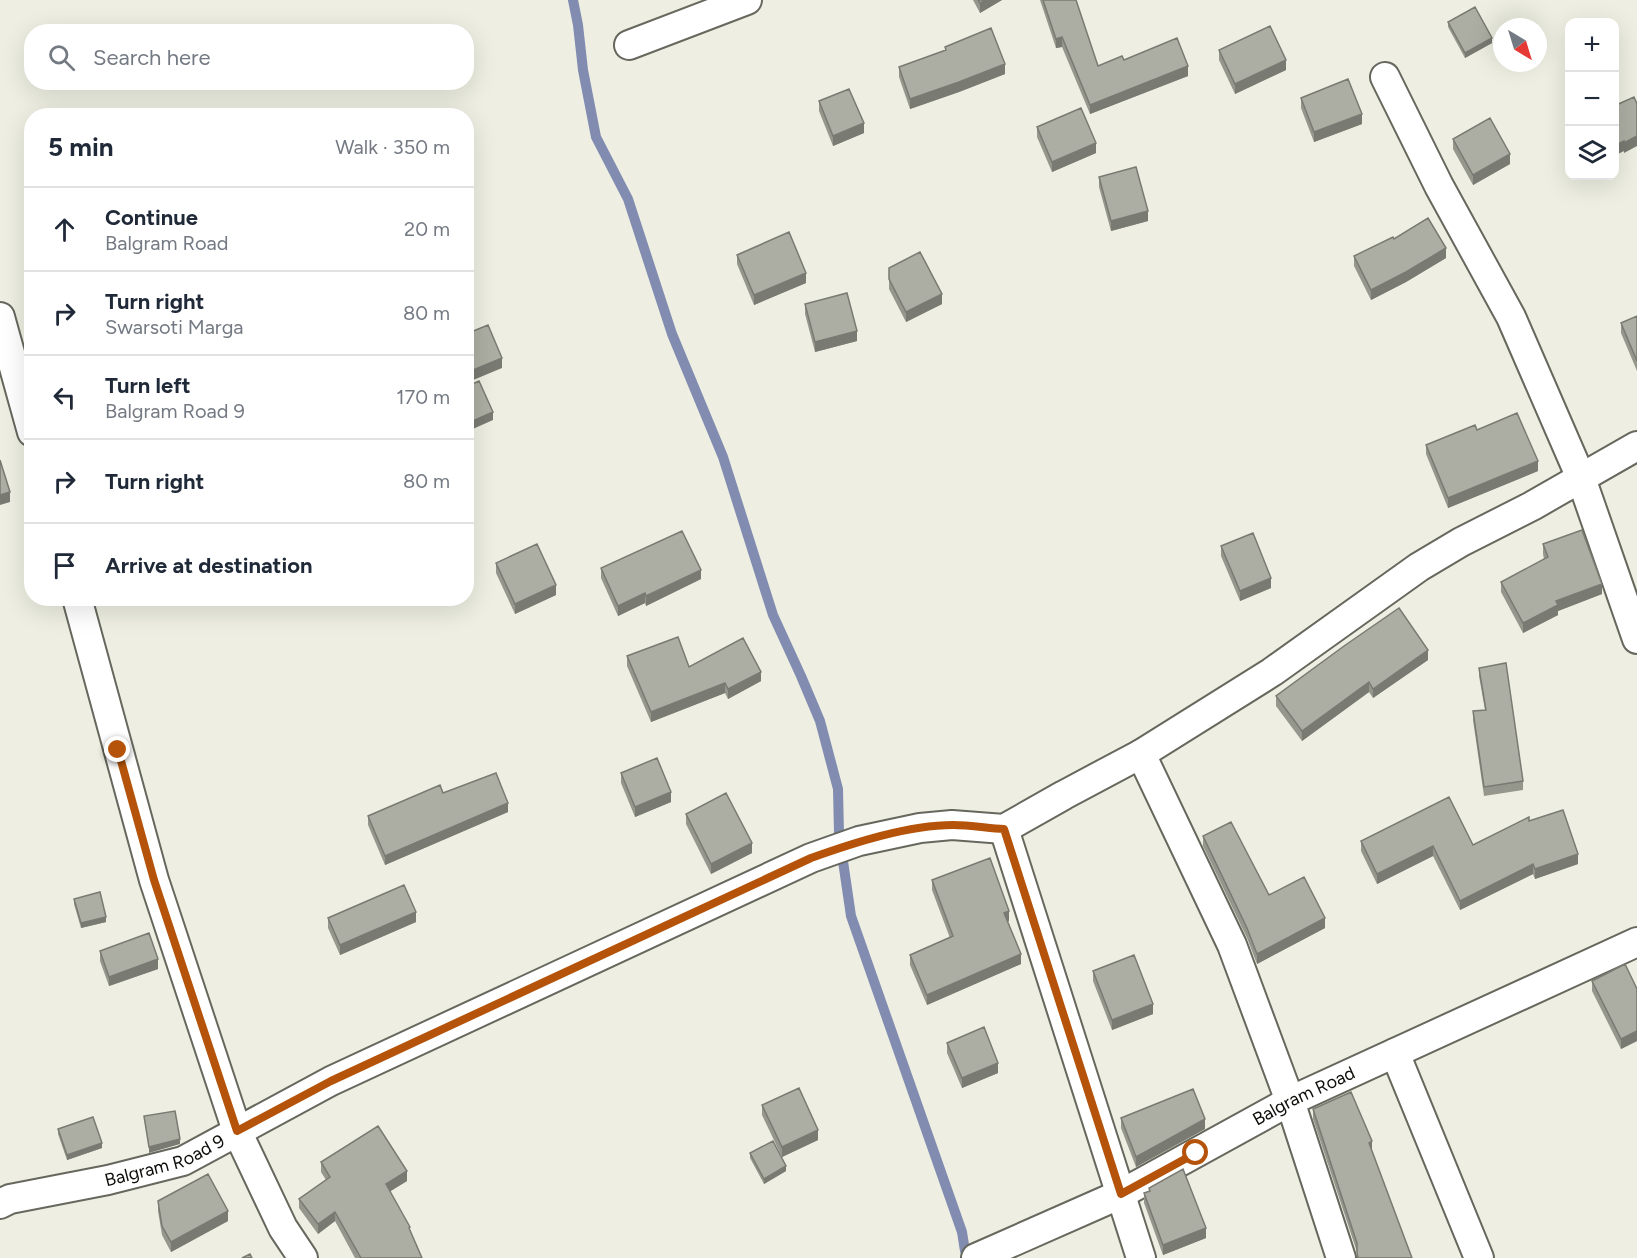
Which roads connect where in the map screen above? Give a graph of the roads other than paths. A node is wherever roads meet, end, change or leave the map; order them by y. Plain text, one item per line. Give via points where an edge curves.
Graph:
1 (747, 0) edge
2 (629, 45) dead end
3 (1385, 77) dead end
4 (0, 317) edge
5 (7, 372) edge
6 (24, 413) edge
7 (1637, 446) edge
8 (1581, 478) junction
9 (79, 606) edge
10 (1637, 639) edge
11 (1141, 754) junction
12 (1004, 829) junction
13 (1637, 942) edge
14 (1395, 1053) junction
15 (1290, 1101) junction
16 (237, 1131) junction
17 (1121, 1194) junction
18 (0, 1204) edge
19 (303, 1258) edge
20 (976, 1258) edge
21 (1141, 1258) edge
22 (1341, 1258) edge
23 (1479, 1258) edge

1 - 2 street
3 - 8 street via 1511,317
4 - 5 street
5 - 6 street
7 - 8 street
8 - 10 street
8 - 11 street via 1419,567 1272,672
9 - 16 street via 154,880
11 - 12 street
11 - 15 street via 1232,945
12 - 16 street, Balgram Road 9 via 952,825 920,828 811,858 331,1081
12 - 17 street
13 - 14 street, Balgram Road
14 - 15 street, Balgram Road
14 - 23 street
15 - 17 street, Balgram Road
15 - 22 street
16 - 18 street, Balgram Road 9 via 183,1161
16 - 19 street via 284,1228
17 - 20 street, Balgram Road
17 - 21 street

